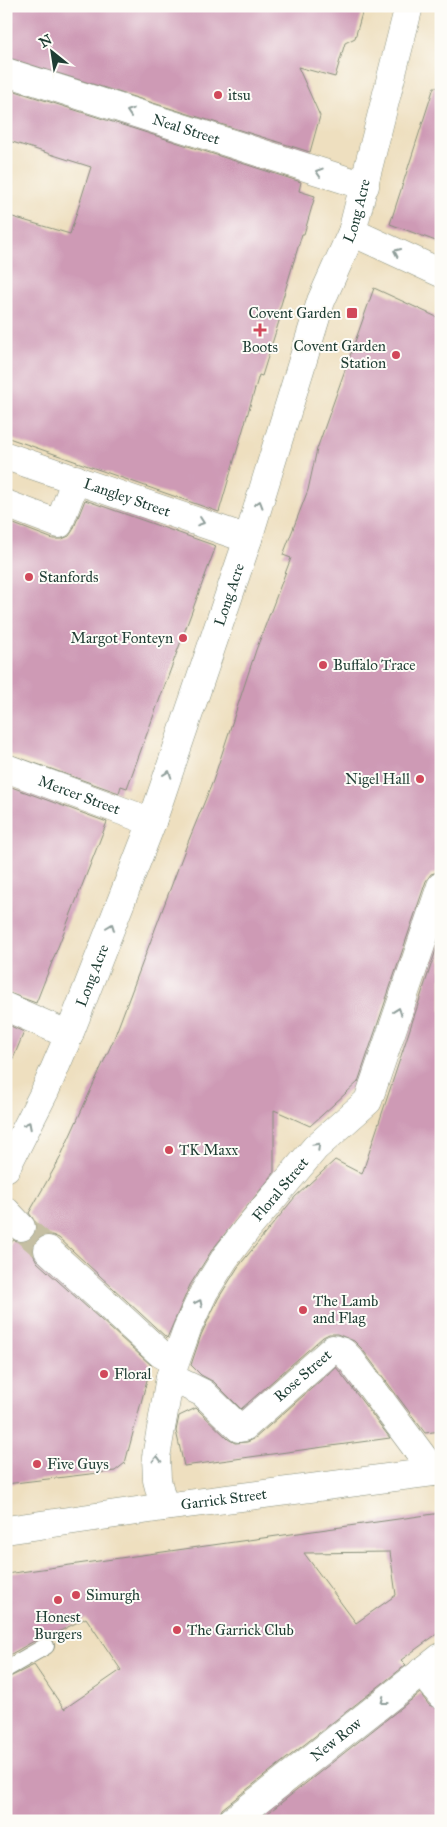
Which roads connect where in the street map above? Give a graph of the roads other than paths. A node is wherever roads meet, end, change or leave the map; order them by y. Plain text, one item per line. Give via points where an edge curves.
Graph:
1 (409, 6) edge
2 (6, 72) edge
3 (365, 186) junction
4 (352, 232) junction
5 (441, 272) edge
6 (6, 456) edge
7 (76, 480) junction
8 (6, 504) edge
9 (248, 539) junction
10 (6, 768) edge
11 (152, 822) junction
12 (441, 886) edge
13 (6, 1007) edge
14 (69, 1035) junction
15 (6, 1168) edge
16 (48, 1250) tunnel mouth
17 (172, 1369) junction
18 (438, 1471) edge
19 (164, 1507) junction
20 (6, 1530) edge
21 (46, 1646) dead end
22 (431, 1664) edge
23 (6, 1669) edge
24 (441, 1695) edge
25 (232, 1821) edge

1 - 3 street, Long Acre
3 -> 2 street, Neal Street
3 - 4 street, Long Acre
5 -> 4 street
9 -> 4 street, Long Acre via 321,301
6 - 7 street, Langley Street
7 - 8 street via 59,524
7 -> 9 street, Langley Street
11 -> 9 street, Long Acre
10 - 11 street, Mercer Street
14 -> 11 street, Long Acre
17 -> 12 street, Floral Street via 204,1292 230,1251 314,1148 368,1101
13 - 14 street
15 -> 14 street, Long Acre via 45,1092
16 - 17 street, Rose Street via 160,1353
17 - 18 street, Rose Street via 239,1428 333,1349 343,1352
19 -> 17 street, Floral Street via 157,1480 156,1457
18 - 19 street, Garrick Street
19 - 20 street, Garrick Street
21 - 23 lane
22 - 24 street
22 -> 25 street, New Row

